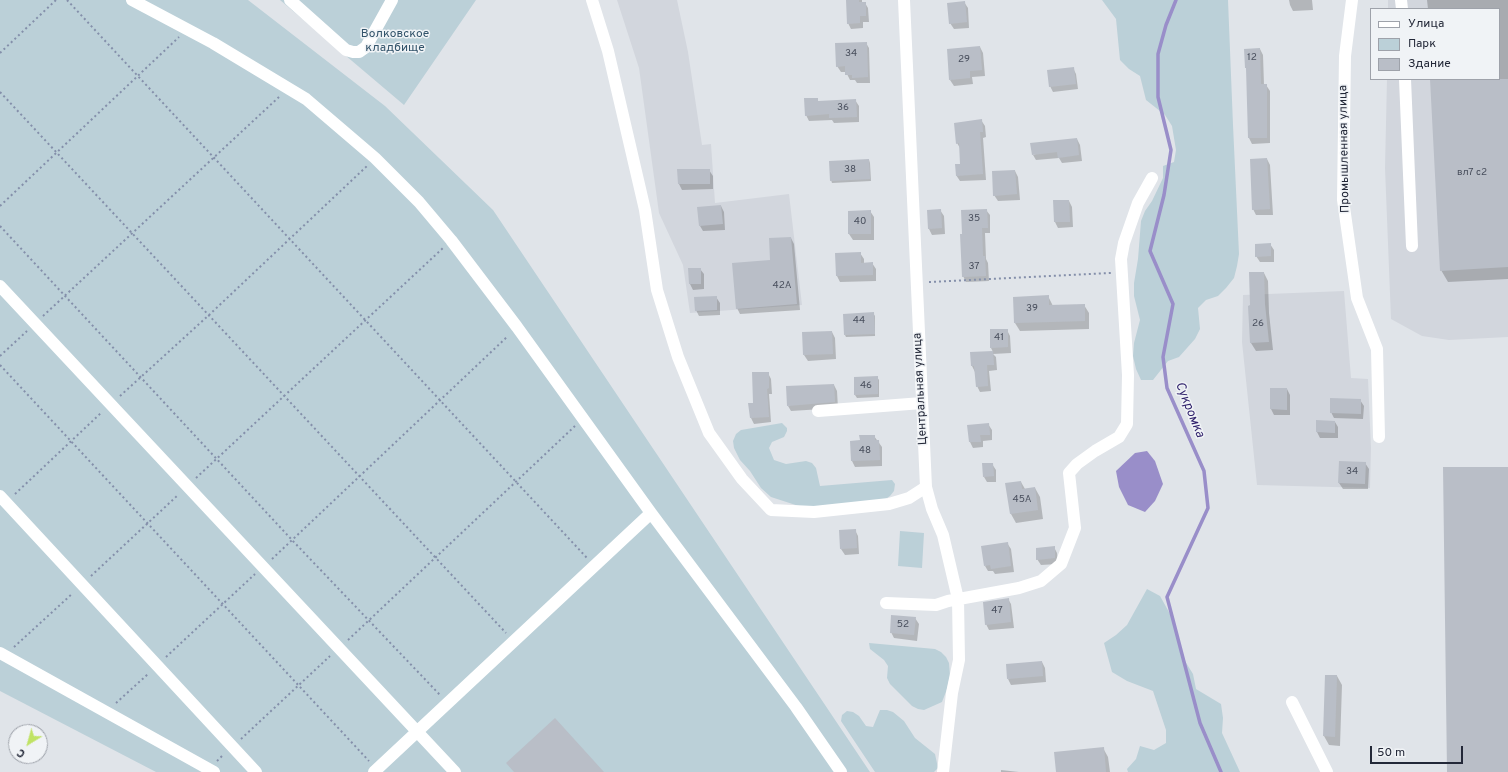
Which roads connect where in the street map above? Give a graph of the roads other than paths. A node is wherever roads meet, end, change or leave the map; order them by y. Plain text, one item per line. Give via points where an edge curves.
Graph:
1 (132, 0) edge
2 (290, 0) edge
3 (392, 0) edge
4 (592, 0) edge
5 (904, 0) edge
6 (1352, 0) edge
7 (1405, 80) edge
8 (1152, 178) dead end
9 (1412, 246) dead end
10 (0, 286) edge
11 (922, 403) junction
12 (818, 411) dead end
13 (1379, 437) dead end
14 (926, 488) junction
15 (0, 496) edge
16 (651, 514) junction
17 (958, 599) junction
18 (886, 603) dead end
19 (2, 655) edge
20 (1292, 702) dead end
21 (417, 732) junction
22 (211, 770) edge
23 (375, 771) edge
24 (256, 772) edge
25 (455, 772) edge
26 (841, 772) edge
27 (943, 772) edge
28 (1327, 772) edge

1 - 16 street via 306,99 375,158 419,202 451,240 517,327
2 - 3 street via 346,50 353,52 359,52 366,47
4 - 14 street via 608,51 643,202 657,290 678,357 709,434 742,479 770,510 814,512 889,504 909,498
5 - 11 street, Центральная улица
6 - 13 street, Промышленная улица via 1345,56 1344,200 1357,298 1377,349
7 - 9 street
8 - 17 street via 1138,203 1121,259 1128,375 1127,424 1119,437 1095,451 1069,473 1075,528 1061,564 1040,581 1019,588
10 - 21 street
11 - 12 street
11 - 14 street, Центральная улица
14 - 17 street, Центральная улица via 943,535
15 - 24 street
16 - 21 street
16 - 26 street via 796,707
17 - 18 street via 936,604
17 - 27 street, Центральная улица via 959,660 952,693
19 - 22 street
20 - 28 street
21 - 23 street
21 - 25 street

